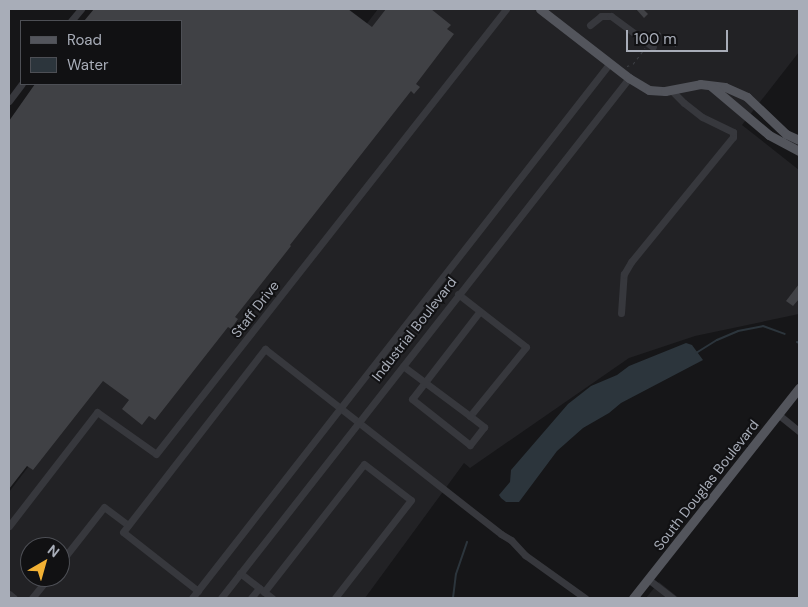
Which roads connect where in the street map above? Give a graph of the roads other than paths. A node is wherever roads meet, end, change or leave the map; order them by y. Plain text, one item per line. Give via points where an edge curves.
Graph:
1 (81, 9) edge
2 (506, 9) edge
3 (540, 9) edge
4 (73, 20) edge
5 (590, 25) dead end
6 (650, 46) road end
7 (610, 63) junction
8 (629, 78) junction
9 (21, 85) edge
10 (711, 86) junction
11 (672, 90) junction
12 (9, 101) edge
13 (799, 140) edge
14 (799, 151) edge
15 (458, 294) junction
16 (480, 311) junction
17 (621, 313) dead end
18 (403, 366) junction
19 (425, 383) junction
20 (799, 388) edge
21 (343, 405) junction
22 (779, 415) junction
23 (470, 416) junction
24 (359, 423) junction
25 (799, 431) edge
26 (128, 525) junction
27 (9, 526) edge
28 (70, 550) edge
29 (240, 573) junction
30 (648, 579) junction
31 (41, 587) edge
32 (261, 590) junction
33 (198, 591) junction
34 (9, 594) edge
35 (14, 598) edge
36 (32, 598) edge
37 (192, 598) edge
38 (221, 598) edge
39 (251, 598) edge
40 (272, 598) edge
41 (335, 598) edge
42 (585, 598) edge
43 (633, 598) edge
44 (672, 598) edge

1 - 4 street
2 - 27 street, Staff Drive via 156,454 97,412
3 - 7 main road
5 - 6 street via 601,16 611,16
7 - 8 main road
7 - 21 street
8 - 11 main road via 649,90
8 - 15 street, Industrial Boulevard
9 - 12 street
10 - 11 main road via 700,84
10 - 13 main road via 725,87 747,97 786,134
10 - 14 main road via 769,135
11 - 17 street via 702,117 732,132 733,137 631,262 624,274
15 - 16 street
15 - 18 street, Industrial Boulevard
16 - 19 street
16 - 23 street via 526,347
18 - 19 street
18 - 24 street, Industrial Boulevard
19 - 23 street
19 - 23 street via 412,399 470,444 484,427
20 - 22 main road, South Douglas Boulevard
21 - 24 street
21 - 26 street via 263,352
21 - 33 street
22 - 25 street
22 - 30 main road, South Douglas Boulevard
24 - 29 street, Industrial Boulevard
24 - 42 street via 511,540 525,555
26 - 28 street via 104,507
26 - 33 street via 122,532
29 - 32 street
29 - 38 street, Industrial Boulevard
30 - 43 main road, South Douglas Boulevard
30 - 44 street
31 - 36 street
32 - 39 street
32 - 40 street
32 - 41 street via 364,464 411,500
33 - 37 street
34 - 35 street

